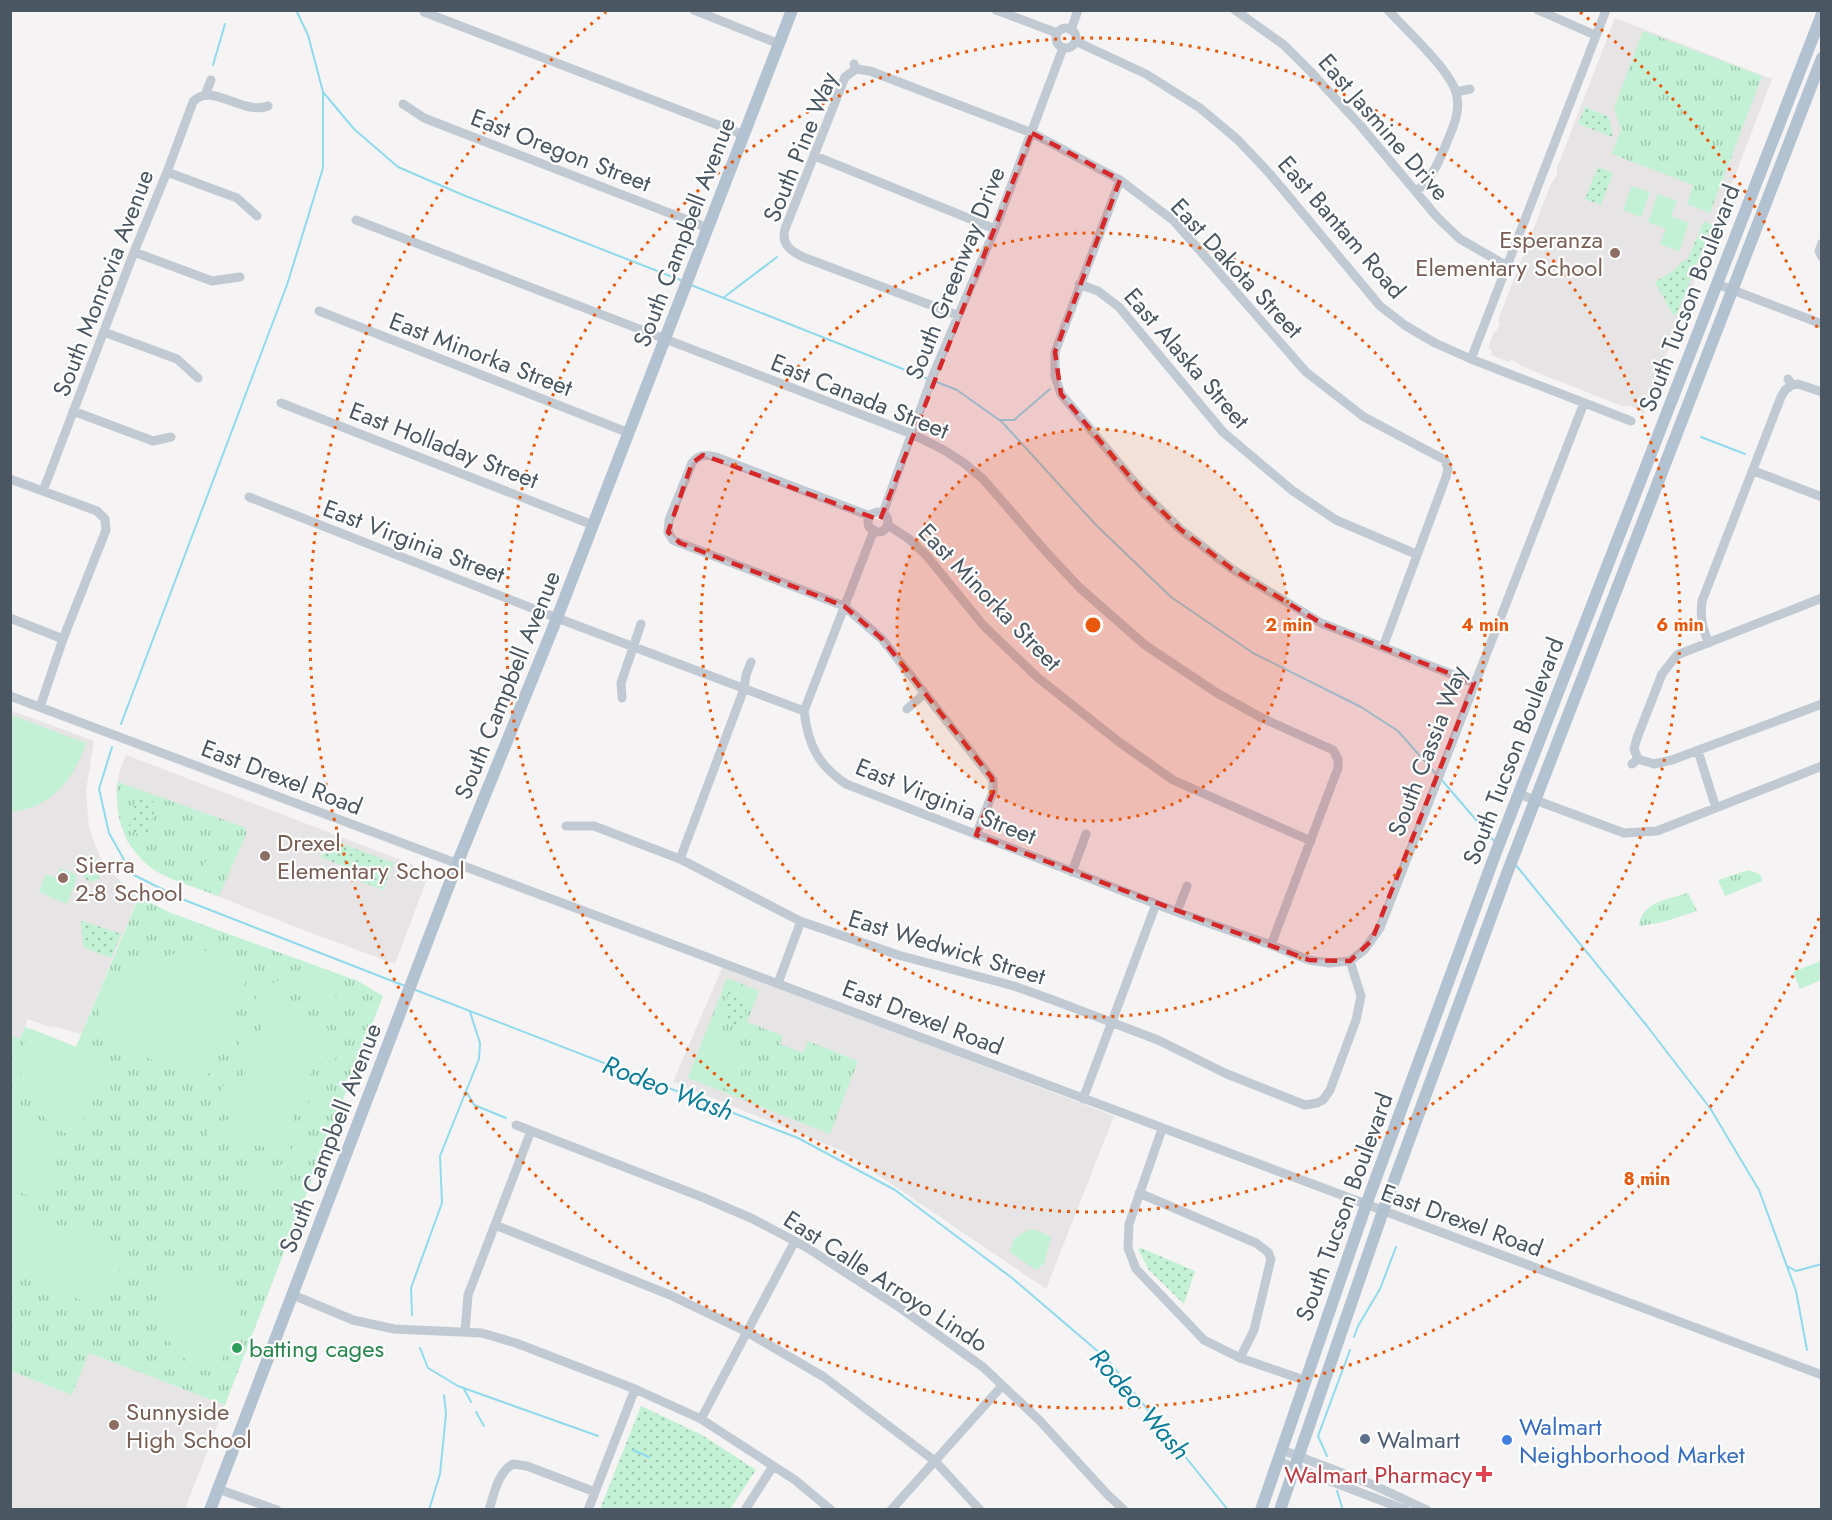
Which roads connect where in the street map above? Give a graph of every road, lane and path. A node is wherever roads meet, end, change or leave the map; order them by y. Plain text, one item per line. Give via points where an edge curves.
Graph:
1 (694, 10) edge
2 (792, 10) edge
3 (996, 10) edge
4 (1078, 10) edge
5 (1235, 10) edge
6 (1388, 10) edge
7 (1538, 10) edge
8 (1606, 10) edge
9 (424, 12) dead end
10 (1821, 14) edge
11 (1071, 30) junction
12 (1057, 33) junction
13 (1595, 35) junction
14 (1075, 41) junction
15 (779, 44) junction
16 (1063, 48) junction
17 (1821, 59) edge
18 (855, 67) joint
19 (211, 80) dead end
20 (1470, 89) dead end
21 (1456, 92) junction
22 (205, 95) junction
23 (403, 104) dead end
24 (268, 106) dead end
25 (1032, 133) junction
26 (744, 135) junction
27 (815, 156) junction
28 (167, 172) junction
29 (1120, 180) junction
30 (1416, 192) junction
31 (257, 216) dead end
32 (356, 219) dead end
33 (708, 228) junction
34 (995, 229) junction
35 (1821, 243) edge
36 (134, 252) junction
37 (1820, 258) edge
38 (1507, 266) junction
39 (240, 278) dead end
40 (1079, 284) junction
41 (1717, 284) junction
42 (1733, 290) junction
43 (319, 311) dead end
44 (957, 315) junction
45 (1821, 324) edge
46 (104, 332) junction
47 (665, 339) junction
48 (1471, 359) junction
49 (198, 378) dead end
50 (1821, 392) edge
51 (281, 403) dead end
52 (1584, 403) junction
53 (74, 411) junction
54 (1630, 421) dead end
55 (629, 432) junction
56 (912, 434) junction
57 (171, 437) dead end
58 (1754, 471) junction
59 (10, 479) edge
60 (43, 491) junction
61 (249, 497) dead end
62 (1821, 497) edge
63 (883, 513) junction
64 (117, 515) dead end
65 (870, 516) junction
66 (105, 519) junction
67 (593, 525) junction
68 (888, 525) junction
69 (874, 530) junction
70 (1416, 554) junction
71 (1821, 598) edge
72 (844, 606) junction
73 (10, 618) edge
74 (557, 618) junction
75 (641, 624) dead end
76 (63, 639) junction
77 (1709, 643) junction
78 (633, 647) junction
79 (1383, 647) junction
80 (751, 662) dead end
81 (1474, 683) junction
82 (744, 689) junction
83 (924, 694) junction
84 (10, 696) edge
85 (622, 698) dead end
86 (1821, 704) edge
87 (40, 707) junction
88 (908, 709) dead end
89 (804, 711) junction
90 (1698, 751) junction
91 (1821, 766) edge
92 (1519, 794) junction
93 (1535, 800) junction
94 (1716, 808) junction
95 (566, 826) dead end
96 (1086, 834) dead end
97 (976, 835) junction
98 (1311, 842) junction
99 (680, 859) junction
100 (457, 864) junction
101 (1072, 872) junction
102 (1187, 886) dead end
103 (1156, 904) junction
104 (1177, 912) junction
105 (801, 921) junction
106 (1271, 945) junction
107 (1350, 961) junction
108 (778, 983) junction
109 (1112, 1022) junction
110 (1083, 1099) junction
111 (516, 1125) dead end
112 (1162, 1129) junction
113 (531, 1131) junction
114 (1139, 1193) junction
115 (1366, 1206) junction
116 (1383, 1211) junction
117 (495, 1225) junction
118 (795, 1241) junction
119 (293, 1295) junction
120 (465, 1332) junction
121 (747, 1332) junction
122 (1240, 1358) junction
123 (1821, 1375) edge
124 (1304, 1380) junction
125 (1002, 1386) junction
126 (634, 1389) junction
127 (701, 1419) junction
128 (1280, 1455) junction
129 (934, 1461) junction
130 (1297, 1462) junction
131 (773, 1466) junction
132 (218, 1489) junction
133 (595, 1492) junction
134 (210, 1509) edge
135 (277, 1509) edge
136 (489, 1509) edge
137 (588, 1509) edge
138 (744, 1509) edge
139 (831, 1509) edge
140 (891, 1509) edge
141 (980, 1509) edge
142 (1124, 1509) edge
143 (1261, 1509) edge
144 (1280, 1509) edge
145 (1406, 1509) edge
146 (1427, 1509) edge

1 - 15 street
2 - 15 main road, South Campbell Avenue
3 - 12 street
4 - 11 street
5 - 30 street, East Jasmine Drive via 1284,45 1360,125
6 - 21 street via 1445,71
7 - 13 street
8 - 13 street
9 - 26 street
10 - 41 main road, South Tucson Boulevard
11 - 12 street via 1065,28
11 - 14 street
12 - 16 street via 1056,42
13 - 38 street
14 - 16 street
14 - 48 street, East Bantam Road via 1146,74 1200,108 1239,140 1270,174 1380,306 1435,344
15 - 26 main road, South Campbell Avenue
16 - 25 street, South Greenway Drive
17 - 42 main road, South Tucson Boulevard
18 - 25 street, East Dakota Street
18 - 27 street, South Pine Way via 846,77
19 - 22 street, South Monrovia Avenue
20 - 21 street
21 - 30 street via 1456,118 1437,167
22 - 24 street via 252,109
22 - 28 street, South Monrovia Avenue via 193,102
23 - 33 street, East Oregon Street via 424,118
25 - 29 street, East Dakota Street
25 - 34 street, South Greenway Drive
26 - 33 main road, South Campbell Avenue
27 - 34 street
27 - 44 street, South Pine Way via 785,229 784,246 803,257
28 - 31 street via 237,198
28 - 36 street, South Monrovia Avenue
29 - 40 street
29 - 70 street, East Dakota Street via 1174,222 1306,372 1364,417 1447,461 1446,477
30 - 38 street, East Jasmine Drive via 1460,238
32 - 47 street, East Canada Street
33 - 47 main road, South Campbell Avenue
34 - 44 street, South Greenway Drive
35 - 37 street
36 - 39 street via 212,281
36 - 46 street, South Monrovia Avenue
38 - 48 street
40 - 70 street, East Alaska Street via 1098,291 1119,307 1223,432 1293,492 1336,520
40 - 79 street via 1055,352 1054,376 1061,394 1076,413 1141,490 1180,529 1232,569 1321,623
41 - 42 street
41 - 92 main road, South Tucson Boulevard
42 - 45 street
42 - 93 main road, South Tucson Boulevard
43 - 55 street, East Minorka Street
44 - 56 street, South Greenway Drive
46 - 49 street via 177,359
46 - 53 street, South Monrovia Avenue
47 - 55 main road, South Campbell Avenue
47 - 56 street, East Canada Street
48 - 52 street, East Bantam Road
50 - 58 street via 1790,382
51 - 67 street, East Holladay Street
52 - 54 street, East Bantam Road
52 - 81 street, South Cassia Way
53 - 57 street via 153,441
53 - 60 street, South Monrovia Avenue
55 - 67 main road, South Campbell Avenue
56 - 63 street, South Greenway Drive
56 - 98 street, East Canada Street via 944,450 983,479 1080,588 1144,645 1217,693 1262,718 1328,746 1341,758
58 - 62 street
58 - 77 street via 1702,601 1700,614
59 - 60 street
60 - 66 street via 97,511
61 - 74 street, East Virginia Street
63 - 65 street
63 - 68 street
64 - 66 street
65 - 69 street via 869,524
65 - 72 street via 703,455 692,463 669,520 668,532 673,540
66 - 76 street via 106,530
67 - 74 main road, South Campbell Avenue
68 - 69 street via 881,531
68 - 98 street, East Minorka Street via 926,555 983,625 1036,677 1119,742 1173,780
69 - 72 street
70 - 79 street
71 - 77 street
72 - 83 street via 882,639
72 - 89 street
73 - 76 street
74 - 78 street, East Virginia Street
74 - 100 main road, South Campbell Avenue
75 - 78 street
76 - 87 street
77 - 90 street via 1677,655 1662,674 1634,749 1635,761 1654,764
78 - 82 street, East Virginia Street
78 - 85 street via 621,683
79 - 81 street
80 - 82 street
81 - 107 street, South Cassia Way via 1380,928
82 - 89 street, East Virginia Street
82 - 99 street
83 - 88 street
83 - 97 street via 994,779 993,792
84 - 87 street, East Drexel Road
86 - 90 street
87 - 100 street, East Drexel Road
89 - 97 street, East Virginia Street via 819,762 832,775
90 - 94 street
91 - 94 street
92 - 93 street
92 - 115 main road, South Tucson Boulevard
93 - 94 street via 1624,832 1657,831
93 - 116 main road, South Tucson Boulevard
95 - 99 street, East Wedwick Street via 594,826
96 - 101 street
97 - 101 street, East Virginia Street
98 - 106 street
99 - 105 street, East Wedwick Street
100 - 108 street, East Drexel Road
100 - 119 main road, South Campbell Avenue
101 - 103 street, East Virginia Street
102 - 104 street
103 - 104 street, East Virginia Street
103 - 109 street
104 - 106 street, East Virginia Street
105 - 108 street
105 - 109 street, East Wedwick Street via 909,958 1014,986
106 - 107 street, East Virginia Street via 1309,960
107 - 109 street, East Wedwick Street via 1361,996 1356,1020 1330,1090 1319,1105 1281,1097
108 - 110 street, East Drexel Road
109 - 110 street
110 - 112 street, East Drexel Road
111 - 113 street, East Calle Arroyo Lindo
112 - 114 street
112 - 115 street, East Drexel Road
113 - 117 street
113 - 118 street, East Calle Arroyo Lindo via 702,1197
114 - 122 street via 1128,1224 1128,1248 1136,1269 1204,1340
114 - 122 street via 1271,1251 1254,1330
115 - 116 street, East Drexel Road
115 - 124 main road, South Tucson Boulevard
116 - 123 street, East Drexel Road
116 - 130 main road, South Tucson Boulevard
117 - 120 street via 468,1295
117 - 121 street via 670,1295
118 - 121 street
118 - 125 street, East Calle Arroyo Lindo via 899,1307 983,1367
119 - 120 street via 353,1320
119 - 132 main road, South Campbell Avenue
120 - 126 street via 516,1342
121 - 127 street
121 - 129 street via 825,1377
122 - 124 street
124 - 128 main road, South Tucson Boulevard
125 - 129 street
125 - 142 street, East Calle Arroyo Lindo
126 - 127 street
126 - 133 street
127 - 131 street
128 - 130 street
128 - 143 main road, South Tucson Boulevard
129 - 140 street
129 - 141 street
130 - 144 main road, South Tucson Boulevard
130 - 145 street
130 - 146 street via 1371,1484
131 - 138 street
131 - 139 street
132 - 134 main road, South Campbell Avenue
132 - 135 street
133 - 136 street via 512,1461
133 - 137 street

